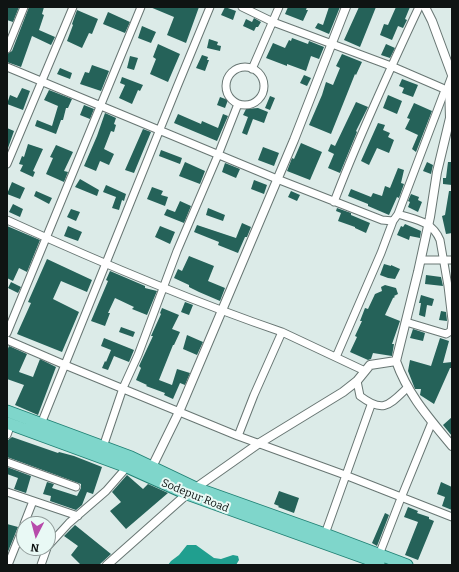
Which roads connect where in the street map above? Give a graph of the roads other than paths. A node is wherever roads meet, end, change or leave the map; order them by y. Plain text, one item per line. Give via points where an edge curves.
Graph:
1 (24, 7) edge
2 (73, 7) edge
3 (141, 7) edge
4 (210, 7) edge
5 (242, 7) edge
6 (279, 7) edge
7 (346, 7) edge
8 (419, 7) edge
9 (425, 7) edge
10 (273, 22) junction
11 (332, 44) junction
12 (7, 49) edge
13 (391, 66) junction
14 (7, 67) edge
15 (252, 69) junction
16 (452, 76) edge
17 (41, 82) junction
18 (447, 90) junction
19 (238, 104) junction
20 (99, 106) junction
21 (160, 131) junction
22 (218, 155) junction
23 (7, 164) edge
24 (277, 179) junction
25 (334, 202) junction
26 (398, 214) junction
27 (7, 220) edge
28 (392, 221) junction
29 (428, 224) junction
30 (47, 238) junction
31 (421, 260) junction
32 (452, 260) edge
33 (443, 261) junction
34 (106, 263) junction
35 (163, 288) junction
36 (221, 311) junction
37 (452, 321) edge
38 (406, 322) junction
39 (282, 332) junction
40 (7, 333) edge
41 (7, 340) edge
42 (336, 357) junction
43 (396, 361) junction
44 (65, 365) junction
45 (366, 371) junction
46 (357, 382) junction
47 (408, 387) junction
48 (123, 388) junction
49 (371, 405) junction
50 (7, 411) edge
51 (179, 412) junction
52 (432, 422) junction
53 (42, 424) junction
54 (8, 427) edge
55 (238, 436) junction
56 (258, 444) junction
57 (452, 446) edge
58 (103, 447) junction
59 (7, 462) edge
60 (127, 467) junction
61 (152, 467) junction
62 (345, 475) junction
63 (76, 487) dead end
64 (191, 491) junction
65 (7, 492) edge
66 (401, 498) junction
67 (33, 501) junction
68 (27, 516) edge
69 (78, 516) junction
70 (452, 517) edge
71 (324, 534) junction
72 (56, 537) edge
73 (16, 544) edge
74 (380, 555) junction
75 (8, 565) edge
76 (106, 565) edge
77 (385, 565) edge
78 (406, 565) edge

1 - 12 street
2 - 17 street
3 - 20 street
4 - 21 street
5 - 10 street
6 - 10 street
7 - 11 street
8 - 13 street
9 - 16 street
10 - 11 street
10 - 15 street
11 - 13 street
11 - 24 street
13 - 18 street
13 - 25 street
14 - 17 street
15 - 19 street via 263,80 263,92 260,98 250,105
15 - 19 street via 236,70 228,78 228,96
16 - 18 street
17 - 20 street
17 - 23 street
18 - 26 street
18 - 29 street via 450,118
19 - 22 street
20 - 21 street
20 - 30 street
21 - 22 street
21 - 34 street
22 - 24 street
22 - 35 street
24 - 25 street
24 - 36 street
25 - 28 street via 382,220
26 - 28 street
26 - 29 street
27 - 30 street
28 - 42 street via 381,253
29 - 31 street
29 - 33 street via 440,240
30 - 34 street
30 - 40 street
31 - 33 street
31 - 38 street
32 - 33 street
33 - 37 street
34 - 35 street
34 - 44 street
35 - 36 street
35 - 48 street
36 - 39 street
36 - 51 street
37 - 38 street via 451,331 446,334
38 - 43 street
39 - 42 street
39 - 55 street
41 - 44 street
42 - 45 street
43 - 45 street via 370,365
43 - 47 street
44 - 48 street
44 - 53 street
45 - 46 street
46 - 49 street via 360,396
46 - 56 street
47 - 49 street via 390,404
47 - 52 street
48 - 51 street
48 - 58 street
49 - 62 street
50 - 53 main road
51 - 55 street
51 - 61 street
52 - 57 street
52 - 66 street
53 - 58 main road
54 - 60 main road, Sodepur Road
55 - 56 street
56 - 62 street
56 - 64 street
58 - 61 main road
59 - 63 street
60 - 64 main road, Sodepur Road
60 - 69 street via 106,491
61 - 64 main road
62 - 66 street
62 - 71 street
64 - 71 main road
64 - 76 street
64 - 77 main road, Sodepur Road
65 - 67 street
66 - 70 street
66 - 74 street
67 - 68 street
67 - 69 street
69 - 72 street
71 - 74 main road
73 - 75 street
74 - 78 main road

